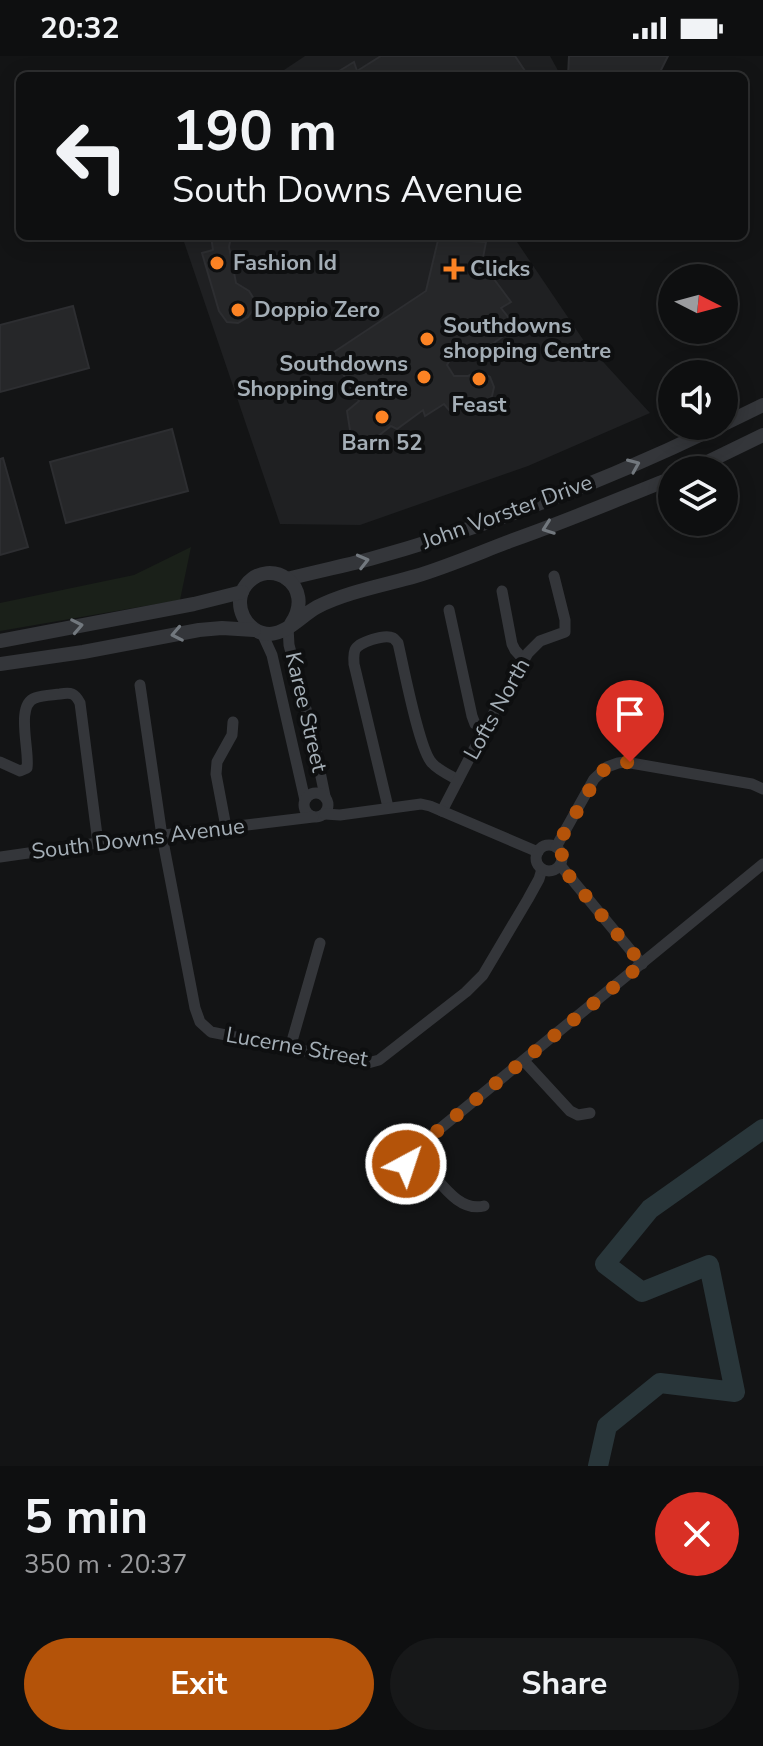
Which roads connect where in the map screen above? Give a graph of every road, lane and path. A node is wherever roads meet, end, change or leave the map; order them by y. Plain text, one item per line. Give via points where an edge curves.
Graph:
1 (763, 405) edge
2 (738, 417) edge
3 (763, 435) edge
4 (690, 440) edge
5 (720, 456) edge
6 (658, 484) edge
7 (554, 576) dead end
8 (287, 579) junction
9 (502, 591) dead end
10 (242, 592) junction
11 (449, 610) dead end
12 (290, 626) junction
13 (258, 631) junction
14 (0, 641) edge
15 (524, 660) junction
16 (0, 664) edge
17 (140, 685) dead end
18 (233, 722) dead end
19 (311, 728) junction
20 (484, 730) junction
21 (289, 732) junction
22 (0, 762) edge
23 (458, 780) junction
24 (763, 789) edge
25 (327, 798) junction
26 (305, 803) junction
27 (388, 807) junction
28 (364, 810) junction
29 (442, 811) junction
30 (325, 814) junction
31 (313, 817) junction
32 (276, 822) junction
33 (226, 827) junction
34 (162, 836) junction
35 (98, 843) junction
36 (556, 847) junction
37 (538, 852) junction
38 (0, 857) edge
39 (763, 864) edge
40 (560, 865) junction
41 (542, 869) junction
42 (320, 943) dead end
43 (642, 964) junction
44 (290, 1048) junction
45 (524, 1061) junction
46 (590, 1113) dead end
47 (420, 1145) junction
48 (427, 1168) junction
49 (484, 1206) dead end

1 - 2 street, John Vorster Drive
3 - 5 street
8 -> 4 street, John Vorster Drive via 464,530
6 -> 12 street, John Vorster Drive via 420,574 334,600
7 - 15 street, Lofts North via 565,632 540,641
8 - 10 street via 264,574
8 - 12 street via 300,606
9 - 15 street via 512,644
10 - 13 street via 241,613
14 -> 10 street
11 - 20 street via 472,716
12 - 13 street via 271,634
12 - 19 street, Karee Street via 289,645
13 -> 16 street via 199,630
13 - 21 street, Karee Street via 272,655
15 - 20 street, Lofts North
17 - 34 street, Lucerne Street
18 - 33 street via 216,774
19 - 21 street
19 - 25 street, Karee Street
20 - 23 street, Lofts North
21 - 26 street, Karee Street
22 - 35 street via 20,771 27,768 24,716 29,701 66,693 77,696
23 - 27 street via 428,759 398,643 388,637 362,643 355,650 354,664
23 - 29 street, Lofts North
24 - 36 street via 618,763 594,779
25 - 26 street via 316,793
25 - 28 street
25 - 30 street
26 - 31 street
26 - 32 street, South Downs Avenue
27 - 28 street
27 - 29 street via 421,804
28 - 30 street
29 - 37 street
30 - 31 street
31 - 32 street, South Downs Avenue
32 - 33 street, South Downs Avenue
33 - 34 street, South Downs Avenue
34 - 35 street, South Downs Avenue
34 - 44 street, Lucerne Street via 200,1022 211,1032
35 - 38 street, South Downs Avenue
36 - 37 street via 546,845
36 - 40 street via 562,855
37 - 41 street
39 - 43 street
40 - 41 street via 552,871
40 - 43 street
41 - 44 street, Lucerne Street via 483,975 385,1057 361,1062
42 - 44 street
43 - 45 street
45 - 46 street via 570,1111
45 - 47 street
47 - 48 street via 431,1156
47 - 48 street via 409,1149 406,1164 416,1171
48 - 49 street via 456,1200 474,1208

